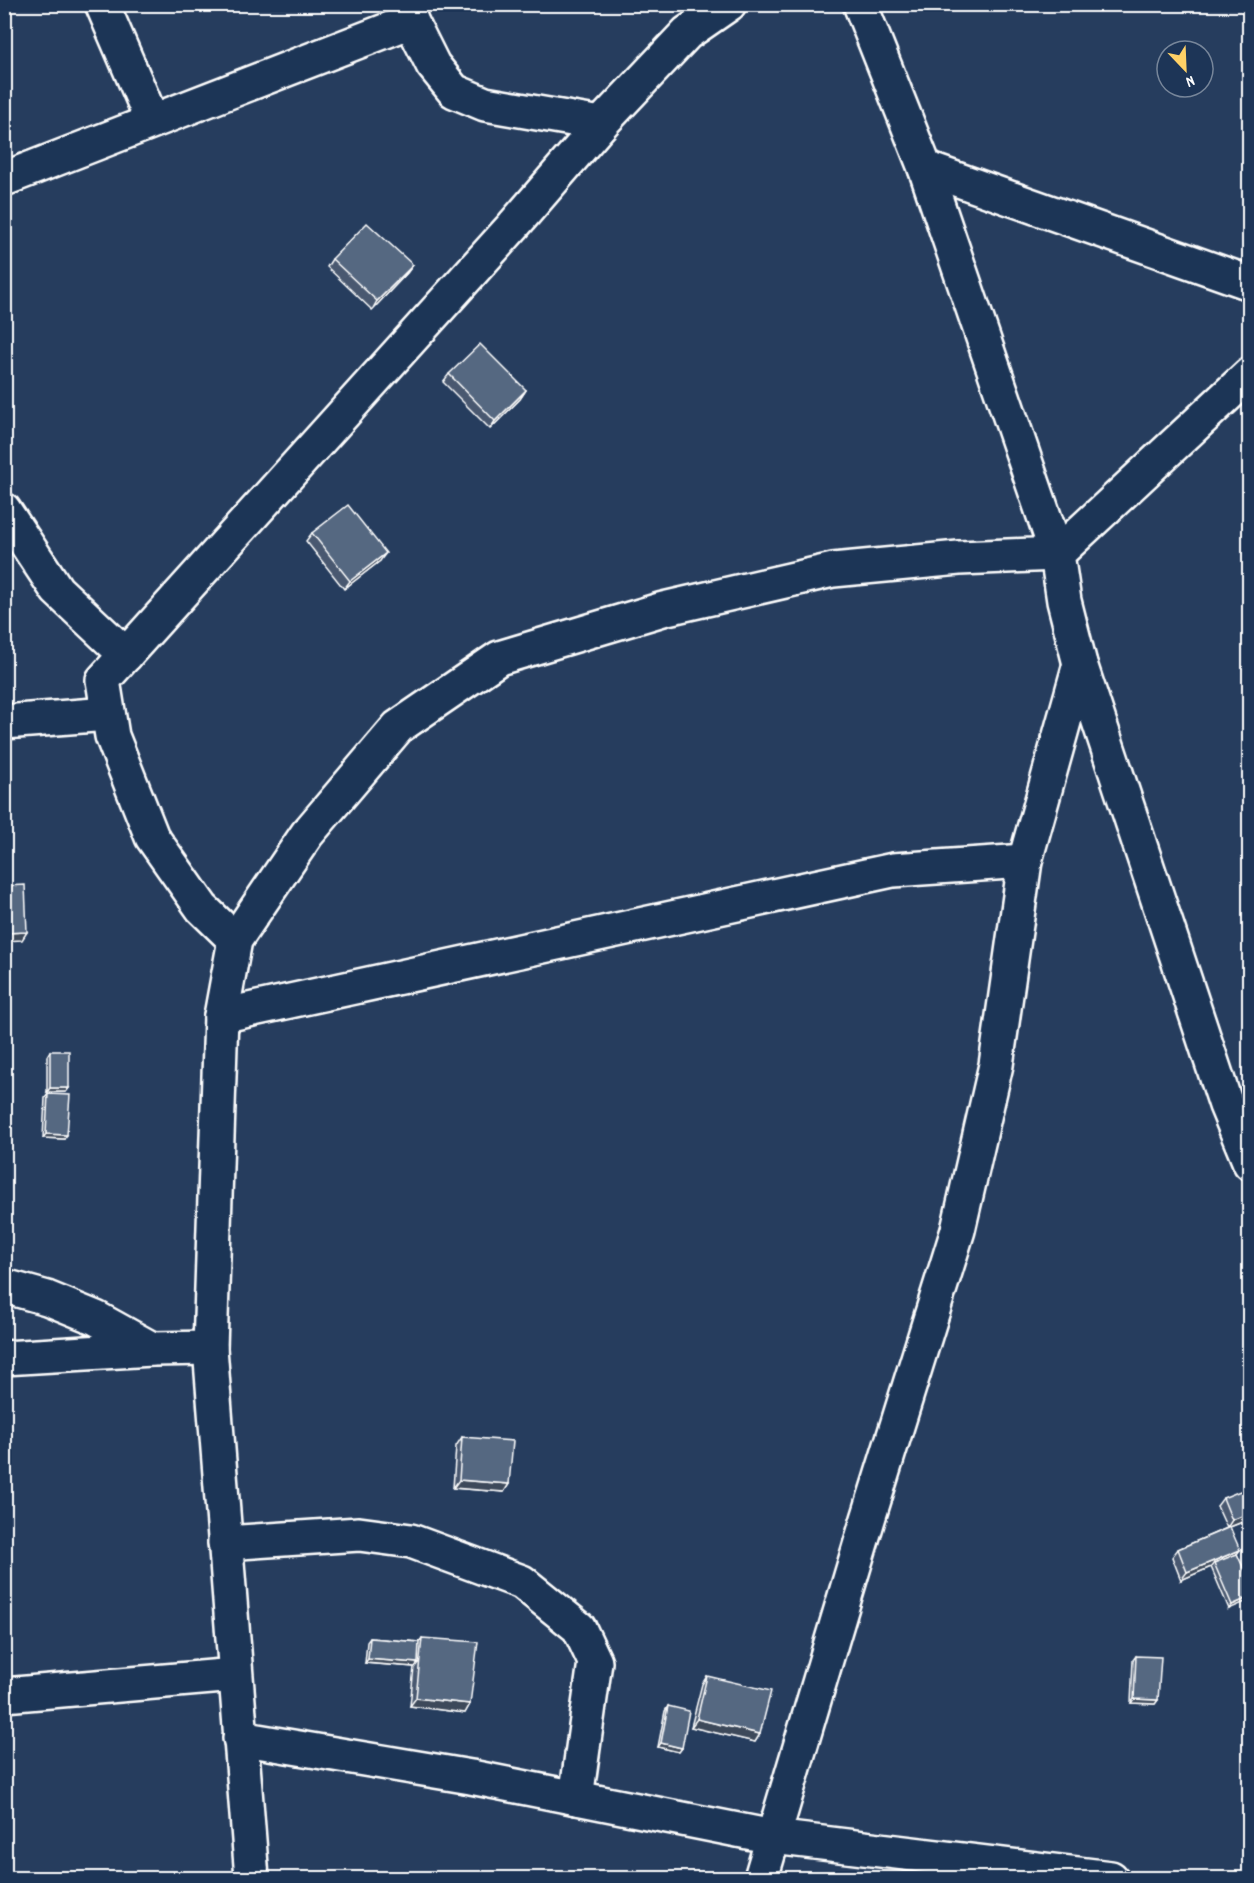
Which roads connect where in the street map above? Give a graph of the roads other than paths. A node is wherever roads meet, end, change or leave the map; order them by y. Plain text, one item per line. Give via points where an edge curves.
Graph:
1 (102, 4) edge
2 (729, 4) edge
3 (860, 4) edge
4 (408, 13) edge
5 (152, 120) junction
6 (601, 124) junction
7 (926, 168) junction
8 (4, 179) edge
9 (1247, 276) edge
10 (1250, 374) edge
11 (4, 510) edge
12 (1057, 554) junction
13 (126, 655) junction
14 (1080, 664) junction
15 (108, 714) junction
16 (4, 722) edge
17 (1025, 861) junction
18 (235, 940) junction
19 (221, 1016) junction
20 (1250, 1163) edge
21 (4, 1286) edge
22 (210, 1348) junction
23 (153, 1349) junction
24 (4, 1359) edge
25 (225, 1543) junction
26 (235, 1675) junction
27 (4, 1695) edge
28 (240, 1738) junction
29 (576, 1798) junction
30 (773, 1837) junction
31 (245, 1877) edge
32 (761, 1878) edge
33 (1111, 1878) edge

1 - 5 street
2 - 6 street via 687,33
3 - 7 street
4 - 5 street
4 - 6 street via 433,65 454,91 485,104
5 - 8 street
6 - 13 street
7 - 9 street
7 - 12 street
10 - 12 street
11 - 13 street via 57,590
12 - 14 street
12 - 18 street via 833,570 663,609 499,658 398,727 307,834
13 - 15 street via 103,680
14 - 17 street
14 - 20 street via 1226,1105
15 - 16 street
15 - 18 street via 112,736 152,837 202,908
17 - 19 street via 893,870
17 - 30 street via 996,1065 958,1230
18 - 19 street
19 - 22 street
21 - 23 street via 96,1318
22 - 23 street
22 - 25 street
23 - 24 street
25 - 26 street
25 - 29 street via 359,1534 411,1541 522,1582 579,1628 595,1662
26 - 27 street
26 - 28 street
28 - 29 street
28 - 31 street
29 - 30 street
30 - 32 street
30 - 33 street

